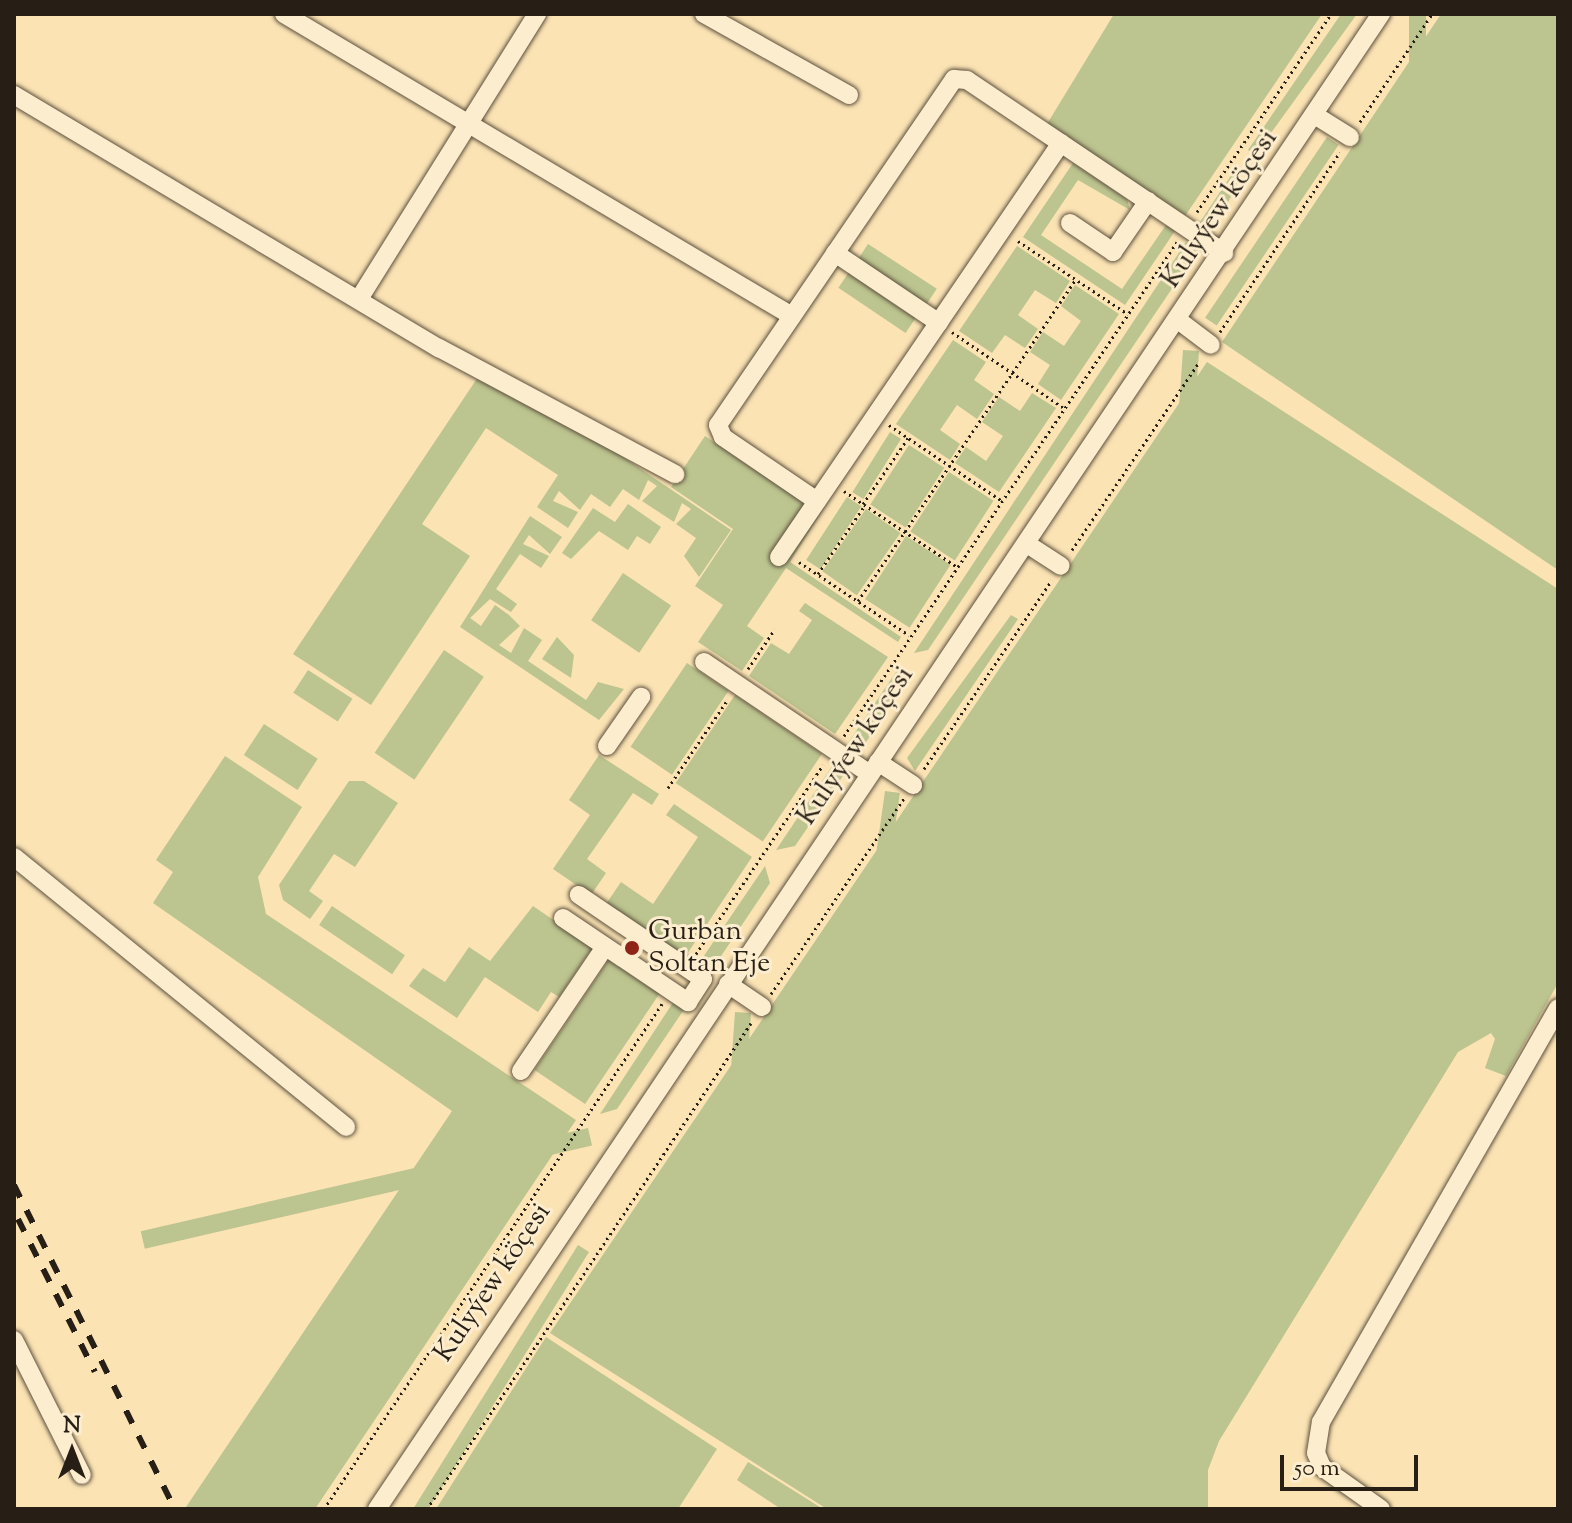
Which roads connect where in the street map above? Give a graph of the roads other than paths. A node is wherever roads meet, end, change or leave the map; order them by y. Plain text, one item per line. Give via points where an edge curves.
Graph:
1 (284, 14) edge
2 (537, 14) edge
3 (704, 14) edge
4 (1381, 14) edge
5 (14, 95) edge
6 (849, 95) dead end
7 (1316, 116) junction
8 (469, 124) junction
9 (1350, 137) road end
10 (1061, 143) junction
11 (1148, 201) junction
12 (1070, 223) dead end
13 (835, 253) junction
14 (1224, 253) junction
15 (359, 299) junction
16 (792, 316) junction
17 (1178, 320) junction
18 (945, 328) junction
19 (1211, 345) road end
20 (675, 474) dead end
21 (817, 501) junction
22 (1027, 544) junction
23 (788, 559) road end
24 (1061, 566) road end
25 (704, 662) dead end
26 (641, 697) dead end
27 (607, 746) dead end
28 (874, 768) junction
29 (913, 785) road end
30 (14, 857) edge
31 (579, 895) dead end
32 (563, 918) dead end
33 (605, 947) junction
34 (728, 984) junction
35 (695, 990) junction
36 (715, 1003) junction
37 (762, 1007) road end
38 (1558, 1008) edge
39 (521, 1071) dead end
40 (346, 1127) dead end
41 (14, 1340) edge
42 (82, 1475) dead end
43 (377, 1509) edge
44 (1381, 1509) edge

1 - 8 street
2 - 8 street
3 - 6 street
4 - 7 street, Kulyýew köçesi
5 - 15 street
7 - 9 street
7 - 14 street, Kulyýew köçesi
8 - 15 street
8 - 16 street
10 - 11 street
10 - 13 street via 967,80 954,79
10 - 18 street
11 - 12 street via 1113,252
11 - 14 street
13 - 16 street
13 - 18 street
14 - 17 street, Kulyýew köçesi
15 - 20 street
16 - 21 street via 718,430
17 - 19 street
17 - 22 street, Kulyýew köçesi
18 - 21 street
21 - 23 street
22 - 24 street
22 - 28 street, Kulyýew köçesi
25 - 28 street
26 - 27 street
28 - 29 street
28 - 34 street, Kulyýew köçesi
30 - 40 street
31 - 35 street via 703,979
32 - 33 street
33 - 35 street via 688,1002
33 - 39 street
34 - 36 street, Kulyýew köçesi
34 - 37 street
35 - 36 street
36 - 43 street, Kulyýew köçesi
38 - 44 street via 1321,1422 1316,1453 1322,1467
41 - 42 street

